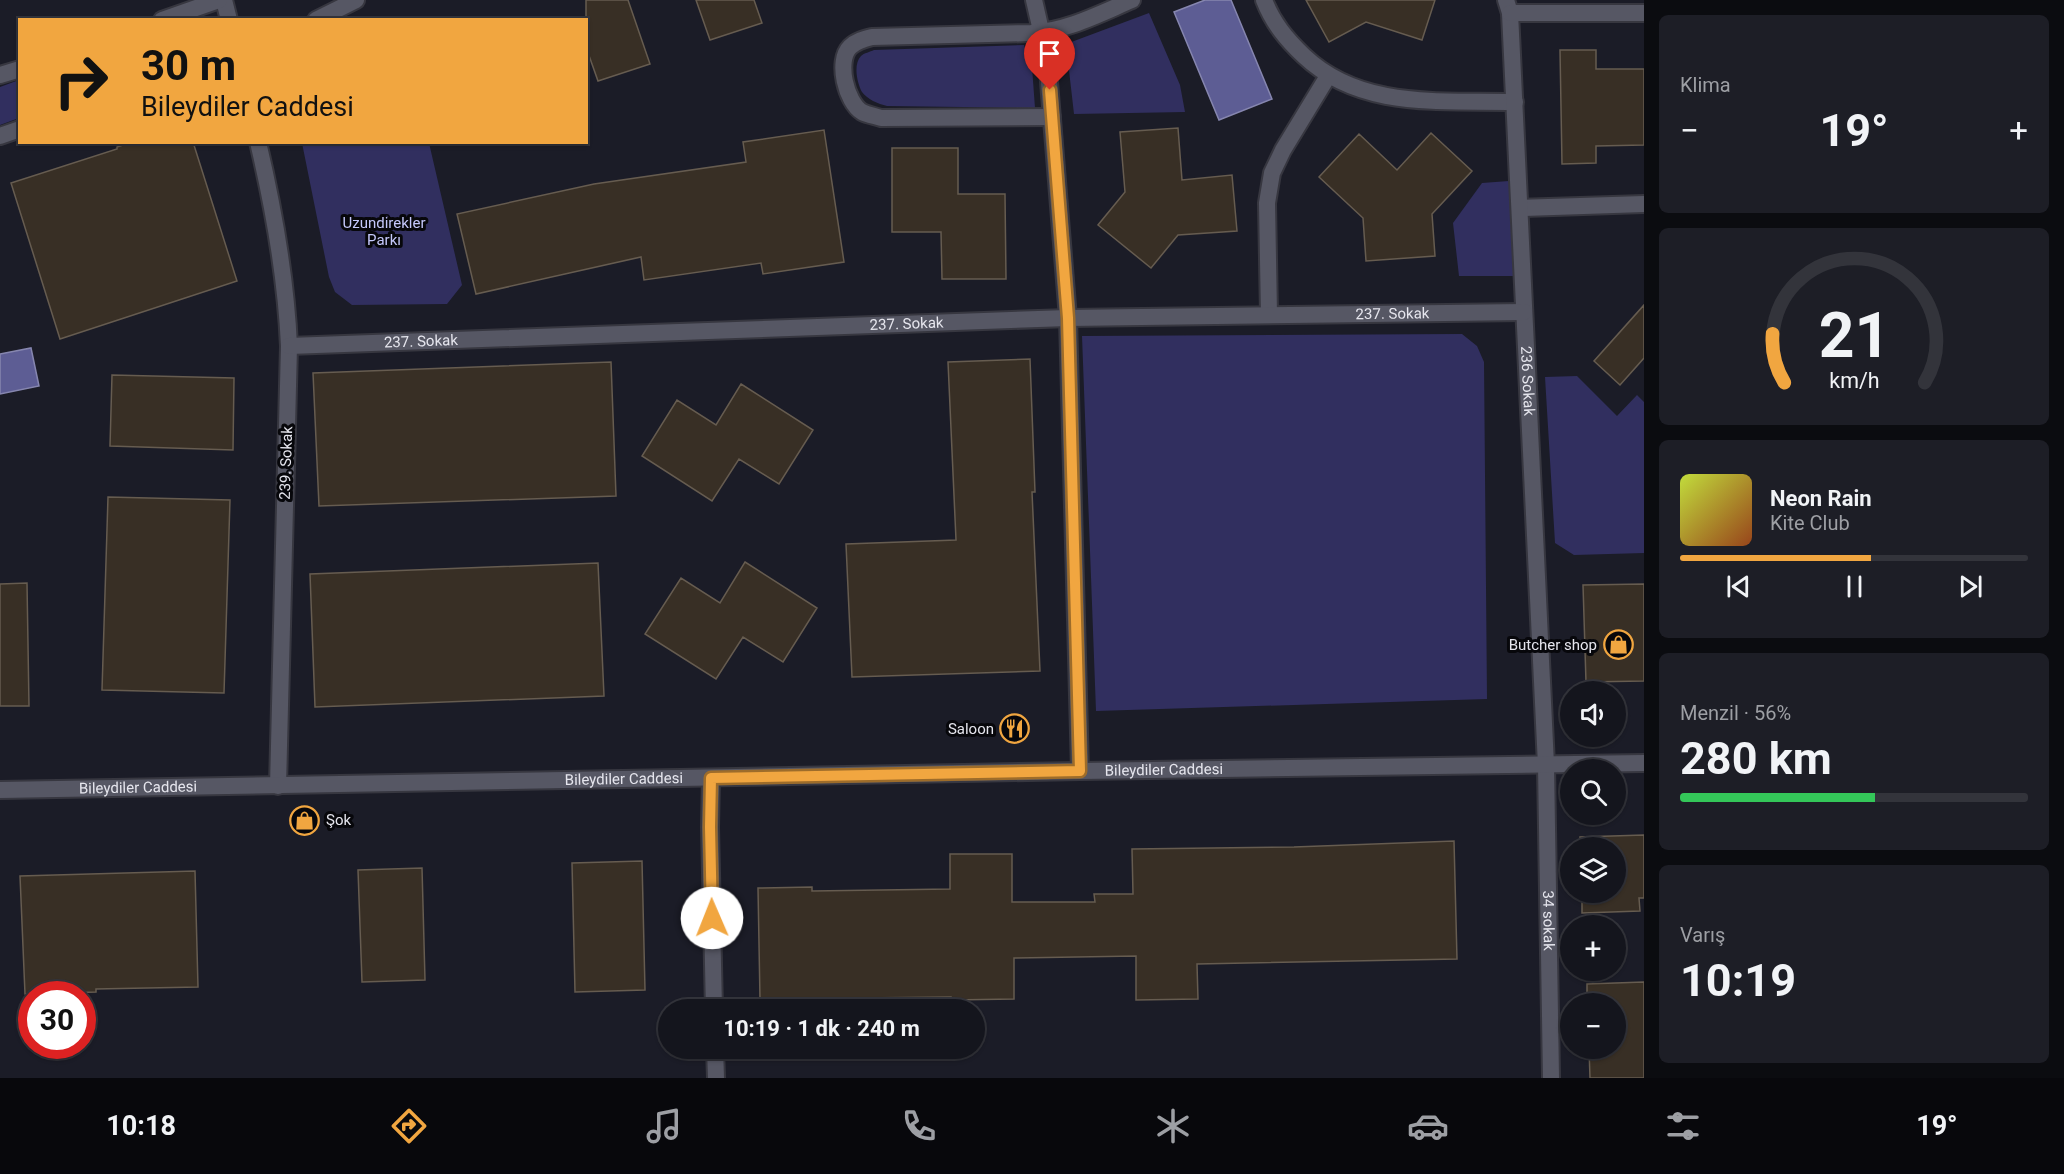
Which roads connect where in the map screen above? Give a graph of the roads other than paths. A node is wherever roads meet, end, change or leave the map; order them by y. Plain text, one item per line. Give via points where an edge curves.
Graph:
1 (222, 0) edge
2 (356, 0) edge
3 (1034, 0) edge
4 (1132, 0) edge
5 (1264, 0) edge
6 (1508, 7) edge
7 (1644, 13) edge
8 (168, 18) edge
9 (228, 18) edge
10 (320, 18) edge
11 (1042, 32) junction
12 (18, 70) edge
13 (0, 75) edge
14 (1328, 76) junction
15 (1515, 102) junction
16 (1053, 117) junction
17 (18, 130) edge
18 (0, 136) edge
19 (258, 144) edge
20 (1644, 204) edge
21 (1520, 208) junction
22 (1524, 312) junction
23 (1269, 315) junction
24 (1068, 318) junction
25 (289, 346) junction
26 (1644, 763) edge
27 (1546, 765) junction
28 (1080, 771) junction
29 (711, 778) junction
30 (278, 786) junction
31 (0, 790) edge
32 (714, 999) edge
33 (715, 1059) edge
34 (716, 1078) edge
35 (1551, 1078) edge

1 - 8 street
1 - 9 street
2 - 10 street
3 - 11 street
4 - 11 street via 1081,22
5 - 14 street via 1288,41
6 - 7 street
6 - 15 street, 236 Sokak
11 - 16 street
11 - 16 street via 872,37 849,47 843,71 851,99 861,111 881,118
12 - 13 street
14 - 15 street via 1362,92 1400,99
14 - 23 street via 1272,173 1267,203
15 - 21 street, 236 Sokak
16 - 24 street
17 - 18 street
19 - 25 street, 239. Sokak via 282,261
20 - 21 street
21 - 22 street, 236 Sokak
22 - 23 street, 237. Sokak
22 - 27 street, 236 Sokak
23 - 24 street, 237. Sokak
24 - 25 street, 237. Sokak
24 - 28 street
25 - 30 street, 239. Sokak
26 - 27 street, Bileydiler Caddesi
27 - 28 street, Bileydiler Caddesi
27 - 35 street, 34 sokak
28 - 29 street, Bileydiler Caddesi
29 - 30 street, Bileydiler Caddesi
29 - 32 street
30 - 31 street, Bileydiler Caddesi
33 - 34 street

